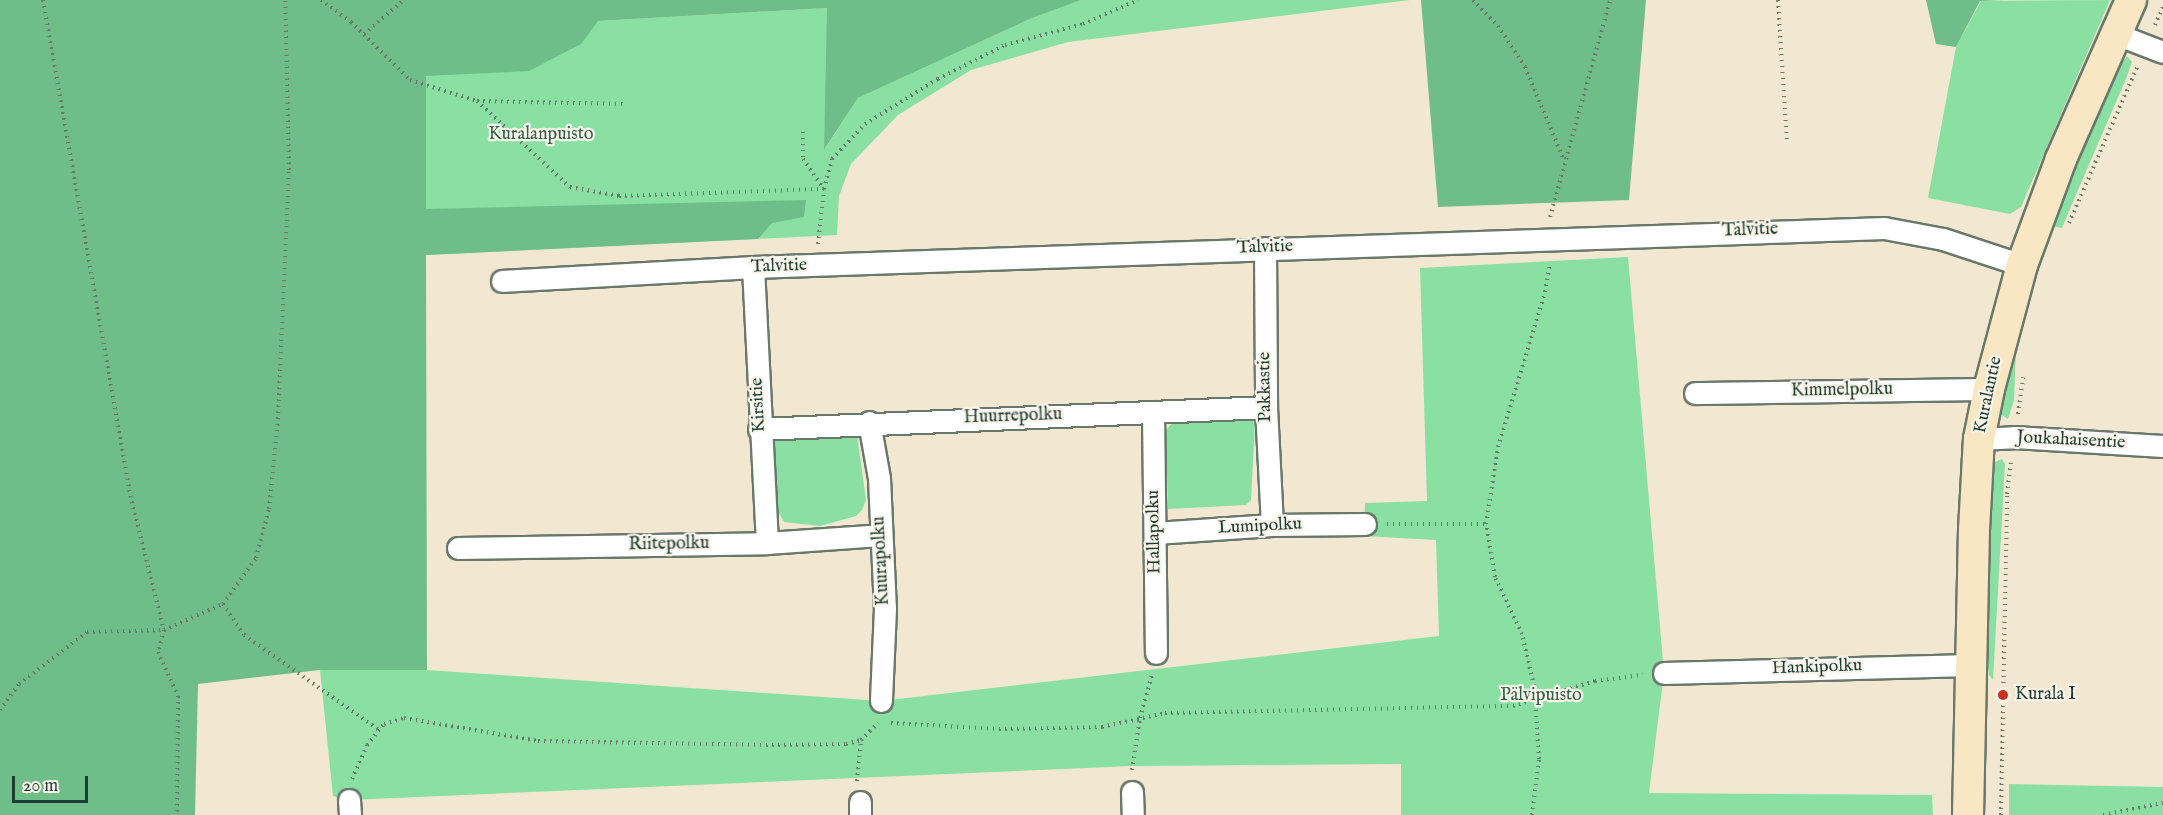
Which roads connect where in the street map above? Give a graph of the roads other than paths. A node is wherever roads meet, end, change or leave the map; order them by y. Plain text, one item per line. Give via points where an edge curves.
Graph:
1 (2131, 0) edge
2 (2115, 34) junction
3 (2154, 50) edge
4 (1266, 248) junction
5 (2022, 265) junction
6 (753, 267) junction
7 (502, 281) dead end
8 (1989, 389) junction
9 (1695, 393) dead end
10 (1266, 407) junction
11 (1153, 412) junction
12 (869, 422) junction
13 (759, 429) junction
14 (1979, 439) junction
15 (2163, 446) edge
16 (1365, 524) road end
17 (1272, 525) junction
18 (1155, 533) junction
19 (880, 535) junction
20 (767, 543) junction
21 (458, 548) dead end
22 (1156, 653) road end
23 (1970, 665) junction
24 (1664, 672) road end
25 (881, 701) dead end
26 (1132, 792) road end
27 (1133, 815) edge
28 (1968, 815) edge

1 - 2 street, Kuralantie
2 - 3 street
2 - 5 street, Kuralantie via 2061,159
4 - 5 street, Talvitie via 1884,228 1943,239
4 - 6 street, Talvitie
4 - 10 street, Pakkastie
5 - 8 street, Kuralantie
6 - 7 street, Talvitie
6 - 13 street, Kirsitie
8 - 9 street, Kimmelpolku
8 - 14 street, Kuralantie
10 - 11 street, Huurrepolku
10 - 17 street, Pakkastie
11 - 12 street, Huurrepolku
11 - 18 street, Hallapolku
12 - 13 street, Huurrepolku
12 - 19 street, Kuurapolku via 879,478
13 - 20 street, Kirsitie
14 - 15 street, Joukahaisentie via 2014,437
14 - 23 street, Kuralantie
16 - 17 street, Lumipolku
17 - 18 street, Lumipolku
18 - 22 street, Hallapolku
19 - 20 street, Riitepolku
19 - 25 street, Kuurapolku via 885,608
20 - 21 street, Riitepolku
23 - 24 street, Hankipolku
23 - 28 street, Kuralantie
26 - 27 street

